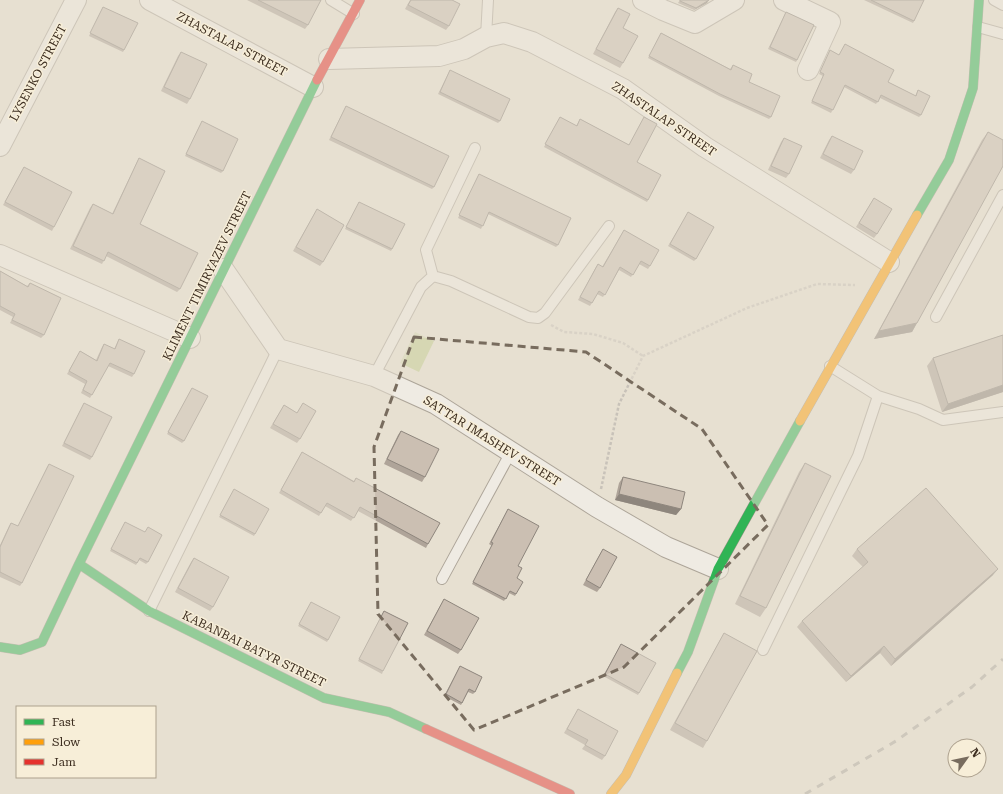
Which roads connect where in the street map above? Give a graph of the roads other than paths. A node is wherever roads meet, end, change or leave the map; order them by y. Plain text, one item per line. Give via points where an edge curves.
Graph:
1 (76, 0) edge
2 (150, 0) edge
3 (331, 0) edge
4 (360, 0) edge
5 (488, 0) edge
6 (643, 0) edge
7 (734, 0) edge
8 (784, 0) edge
9 (979, 0) edge
10 (994, 0) edge
11 (665, 5) edge
12 (1003, 5) edge
13 (354, 14) junction
14 (978, 27) junction
15 (1003, 34) edge
16 (486, 37) junction
17 (329, 59) junction
18 (808, 70) dead end
19 (313, 87) junction
20 (0, 146) edge
21 (475, 148) dead end
22 (1003, 195) edge
23 (609, 226) dead end
24 (0, 255) edge
25 (889, 262) junction
26 (223, 269) junction
27 (433, 276) junction
28 (936, 317) dead end
29 (190, 338) junction
30 (278, 349) junction
31 (830, 366) junction
32 (374, 376) junction
33 (878, 396) junction
34 (1003, 412) edge
35 (511, 452) junction
36 (80, 564) junction
37 (718, 569) junction
38 (442, 579) dead end
39 (149, 611) junction
40 (0, 647) edge
41 (763, 650) dead end
42 (570, 794) edge
43 (611, 794) edge

1 - 20 street, LYSENKO STREET
2 - 19 street, ZHASTALAP STREET
3 - 13 lane
4 - 13 street, KLIMENT TIMIRYAZEV STREET
5 - 16 lane
6 - 11 street
7 - 11 street via 696,23
8 - 18 street via 830,22
9 - 14 street
10 - 12 lane
13 - 17 street, KLIMENT TIMIRYAZEV STREET
14 - 15 lane
14 - 25 street via 973,88 949,160
16 - 17 street, ZHASTALAP STREET via 464,49 439,56
16 - 25 street, ZHASTALAP STREET via 504,33 532,42 623,89 705,147
17 - 19 street, KLIMENT TIMIRYAZEV STREET
19 - 26 street, KLIMENT TIMIRYAZEV STREET
21 - 27 lane via 426,250
22 - 28 lane
23 - 27 lane via 538,318 529,317 451,280
24 - 29 street
25 - 31 street
26 - 29 street, KLIMENT TIMIRYAZEV STREET
26 - 30 street
27 - 32 lane via 421,287
29 - 36 street, KLIMENT TIMIRYAZEV STREET
30 - 32 street, SATTAR IMASHEV STREET
30 - 39 lane
31 - 33 lane
31 - 37 street
32 - 35 street, SATTAR IMASHEV STREET via 436,404
33 - 34 lane via 919,409 942,420
33 - 41 lane via 858,456
35 - 37 street, SATTAR IMASHEV STREET via 666,547
35 - 38 lane
36 - 39 street, KABANBAI BATYR STREET
36 - 40 street via 42,642 20,650
37 - 43 street via 688,652 626,776
39 - 42 street, KABANBAI BATYR STREET via 324,698 389,712

